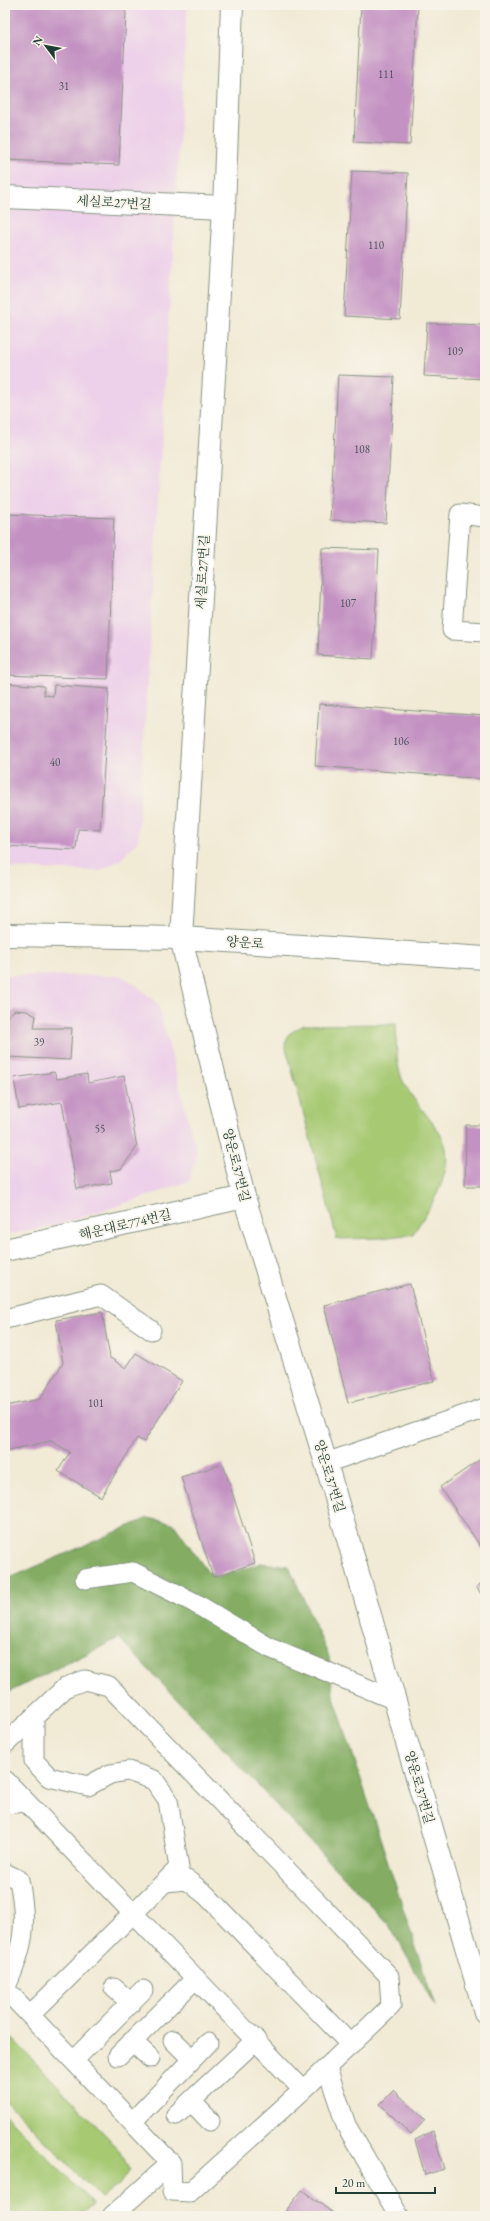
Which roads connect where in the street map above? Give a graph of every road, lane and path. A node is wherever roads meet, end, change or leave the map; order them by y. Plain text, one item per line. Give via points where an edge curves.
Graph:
1 (232, 5) edge
2 (5, 198) edge
3 (224, 207) junction
4 (485, 517) edge
5 (485, 632) edge
6 (5, 935) edge
7 (181, 938) junction
8 (485, 958) edge
9 (244, 1197) junction
10 (5, 1250) edge
11 (5, 1319) edge
12 (152, 1330) dead end
13 (485, 1408) edge
14 (326, 1463) junction
15 (85, 1579) dead end
16 (395, 1700) junction
17 (34, 1717) junction
18 (5, 1744) edge
19 (5, 1780) edge
20 (26, 1802) junction
21 (5, 1804) edge
22 (5, 1873) edge
23 (166, 1882) junction
24 (134, 1913) junction
25 (196, 1978) junction
26 (114, 1988) dead end
27 (5, 1989) edge
28 (485, 2012) edge
29 (30, 2015) junction
30 (173, 2040) dead end
31 (256, 2040) junction
32 (132, 2041) junction
33 (208, 2043) dead end
34 (351, 2045) junction
35 (118, 2056) dead end
36 (150, 2058) dead end
37 (192, 2059) junction
38 (74, 2060) junction
39 (327, 2068) junction
40 (303, 2090) junction
41 (191, 2101) junction
42 (176, 2115) dead end
43 (210, 2121) dead end
44 (132, 2122) junction
45 (171, 2163) junction
46 (112, 2216) edge
47 (400, 2216) edge

1 - 3 street, 세실로27번길
2 - 3 street, 세실로27번길
3 - 7 street, 세실로27번길
4 - 5 lane via 460,514 452,630
6 - 7 street, 양운로
7 - 8 street, 양운로
7 - 9 street, 양운로37번길
9 - 10 street, 해운대로774번길
9 - 14 street, 양운로37번길
11 - 12 lane via 101,1295
13 - 14 lane
14 - 16 street, 양운로37번길
15 - 16 lane via 133,1572 193,1602 270,1648
16 - 28 street, 양운로37번길
17 - 18 lane
17 - 23 lane via 34,1760 49,1777 88,1786 110,1774 128,1771 154,1780 168,1800 179,1868
17 - 34 lane via 66,1687 85,1680 109,1686 389,1976 391,2006
19 - 20 lane
20 - 21 lane
20 - 24 lane
22 - 27 lane via 19,1880 24,1904 24,1932 19,1958
23 - 24 lane
23 - 34 lane via 187,1880 206,1895
24 - 25 lane
24 - 29 lane
25 - 31 lane
25 - 32 lane
26 - 38 lane via 137,1996
27 - 29 lane
29 - 38 lane
30 - 37 lane
31 - 40 lane
31 - 41 lane
32 - 35 lane
32 - 36 lane
33 - 37 lane
34 - 39 lane
37 - 44 lane
38 - 44 lane
39 - 40 lane
39 - 47 lane via 346,2125
40 - 45 lane via 190,2192 172,2191
41 - 42 lane
41 - 43 lane
44 - 45 lane
45 - 46 lane

